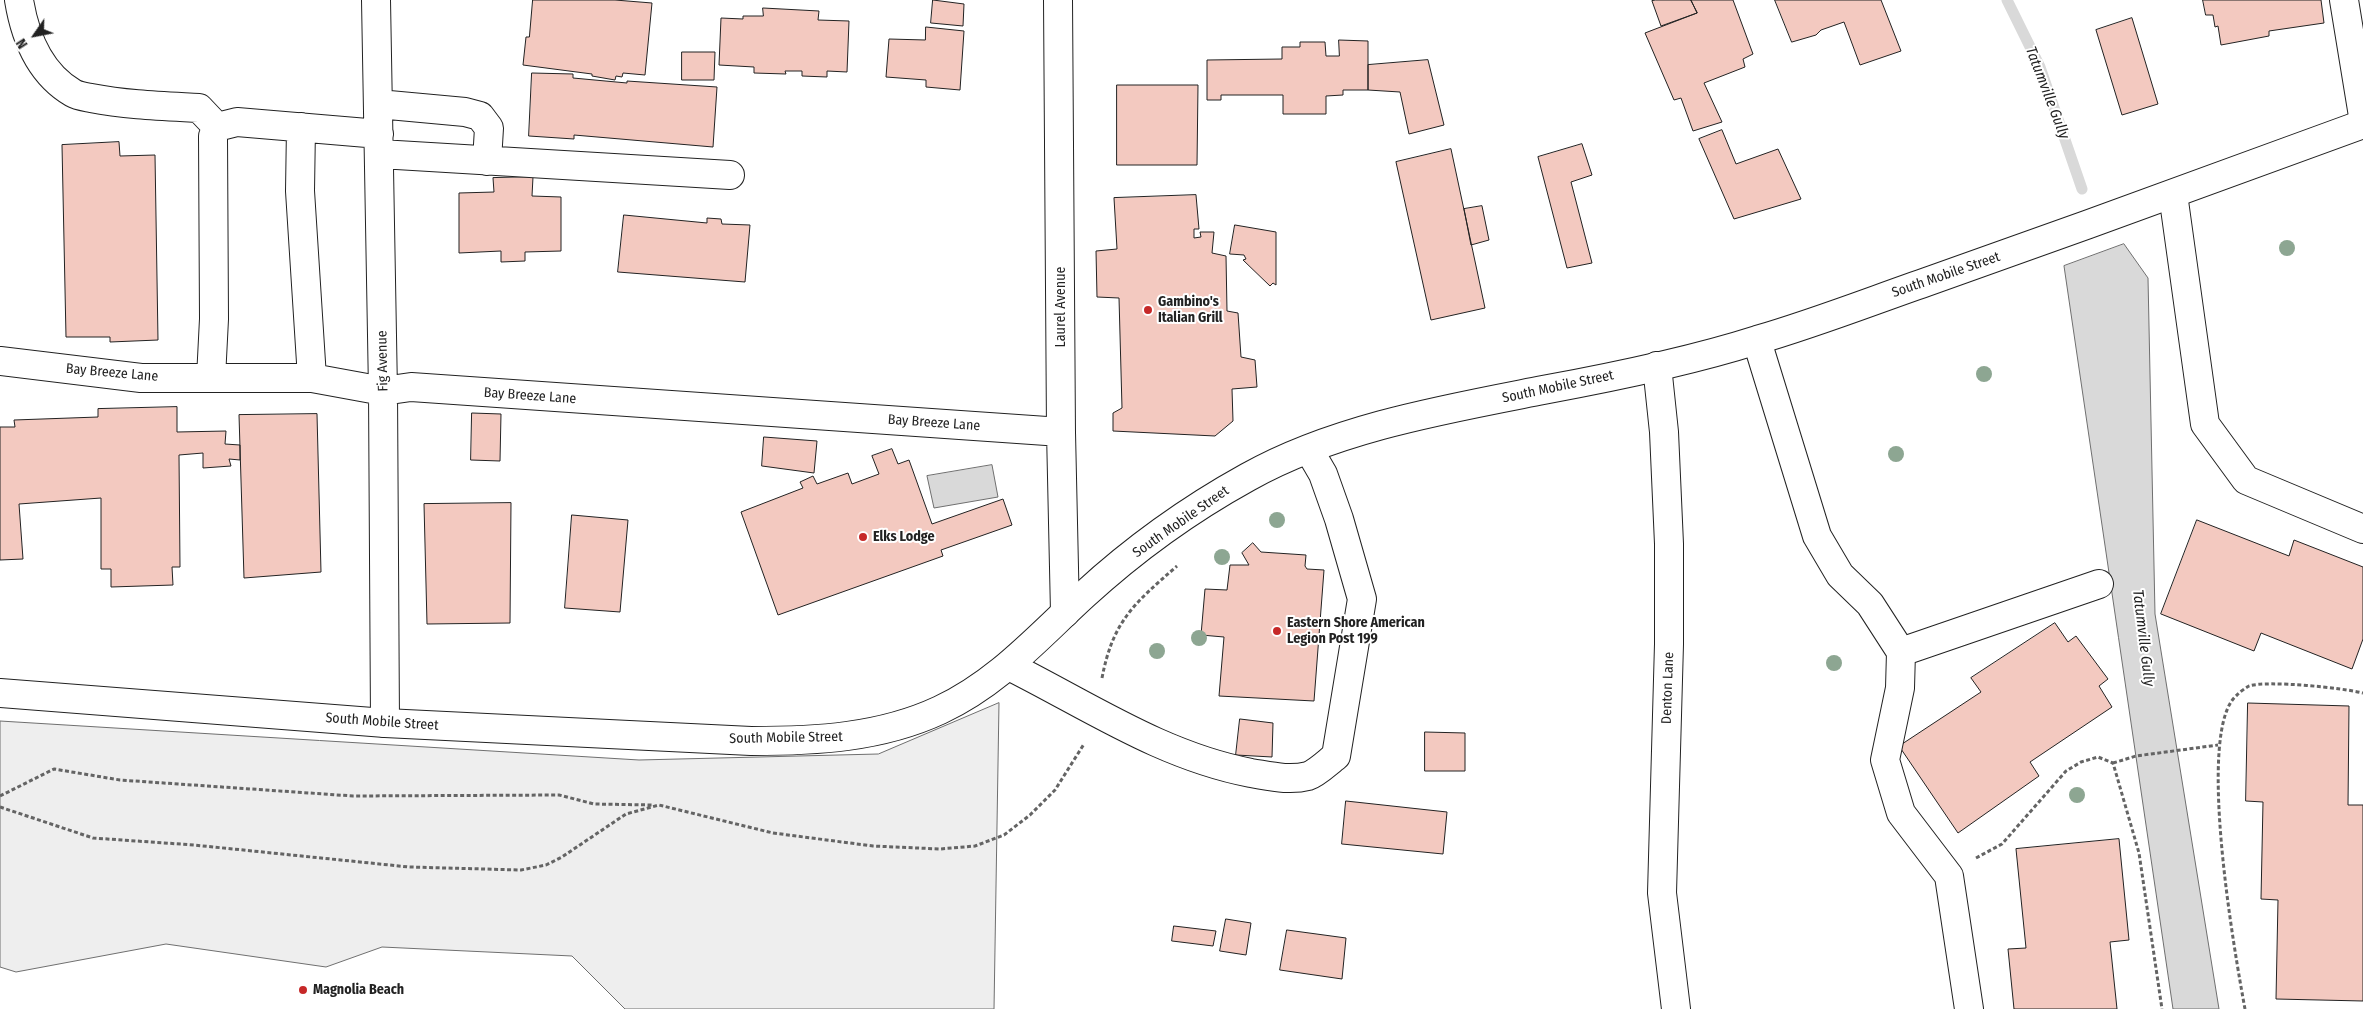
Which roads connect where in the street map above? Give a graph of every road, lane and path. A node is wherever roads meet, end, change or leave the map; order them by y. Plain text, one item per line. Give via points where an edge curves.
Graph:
1 (19, 0) edge
2 (376, 0) edge
3 (1058, 0) edge
4 (2344, 0) edge
5 (378, 104) junction
6 (2363, 116) edge
7 (2363, 124) edge
8 (301, 126) junction
9 (217, 127) junction
10 (379, 144) junction
11 (487, 161) junction
12 (730, 175) dead end
13 (2173, 194) junction
14 (1757, 341) junction
15 (0, 361) edge
16 (1657, 366) junction
17 (211, 378) junction
18 (312, 378) junction
19 (384, 391) junction
20 (1061, 432) junction
21 (1309, 450) junction
22 (2363, 529) edge
23 (2099, 584) dead end
24 (1065, 613) junction
25 (1901, 652) junction
26 (1009, 666) junction
27 (0, 692) edge
28 (2363, 693) edge
29 (385, 723) junction
30 (1086, 738) dead end
31 (2218, 745) junction
32 (2113, 763) junction
33 (0, 796) edge
34 (659, 805) junction
35 (0, 806) edge
36 (1949, 876) junction
37 (1676, 1009) edge
38 (1969, 1009) edge
39 (2162, 1009) edge
40 (2245, 1009) edge

1 - 9 street via 24,30 36,55 48,72 74,94 119,103 198,108
2 - 5 street, Fig Avenue
3 - 20 street, Laurel Avenue
4 - 6 street
5 - 10 street, Fig Avenue
5 - 11 street via 480,116 489,128
7 - 13 street, South Mobile Street
8 - 9 street via 237,122
8 - 10 street
8 - 18 street via 300,191
9 - 17 street via 213,136 214,318
10 - 11 street
10 - 19 street, Fig Avenue
11 - 12 street
13 - 14 street, South Mobile Street
13 - 22 street via 2205,424 2246,480
14 - 16 street, South Mobile Street
14 - 25 street via 1817,536 1840,575 1870,604
15 - 17 street, Bay Breeze Lane via 141,378
16 - 21 street, South Mobile Street via 1436,411 1361,431
16 - 37 street, Denton Lane via 1664,432 1669,544 1662,893
17 - 18 street, Bay Breeze Lane
18 - 19 street, Bay Breeze Lane
19 - 20 street, Bay Breeze Lane via 411,388
19 - 29 street, Fig Avenue
20 - 24 street, Laurel Avenue
21 - 24 street, South Mobile Street via 1251,475 1196,509 1138,550
21 - 26 street via 1323,474 1340,519 1362,600 1336,756 1309,775 1282,779 1219,767 1154,743
23 - 25 street
24 - 26 street, South Mobile Street
25 - 36 street via 1900,688 1885,760 1901,812
26 - 29 street, South Mobile Street via 993,680 941,710 901,725 851,737 751,741
27 - 29 street, South Mobile Street
28 - 31 path via 2284,684 2250,686 2235,697 2223,721
30 - 34 path via 1055,790 1030,815 1004,835 975,846 940,849 864,845 774,833
31 - 32 path via 2136,756
31 - 40 path via 2224,878
32 - 36 path via 2098,758 2081,762 2066,771 2002,844
32 - 39 path via 2139,853
33 - 34 path via 54,769 120,780 353,796 559,795 594,804
34 - 35 path via 626,814 546,866 521,870 409,867 93,838
36 - 38 street

